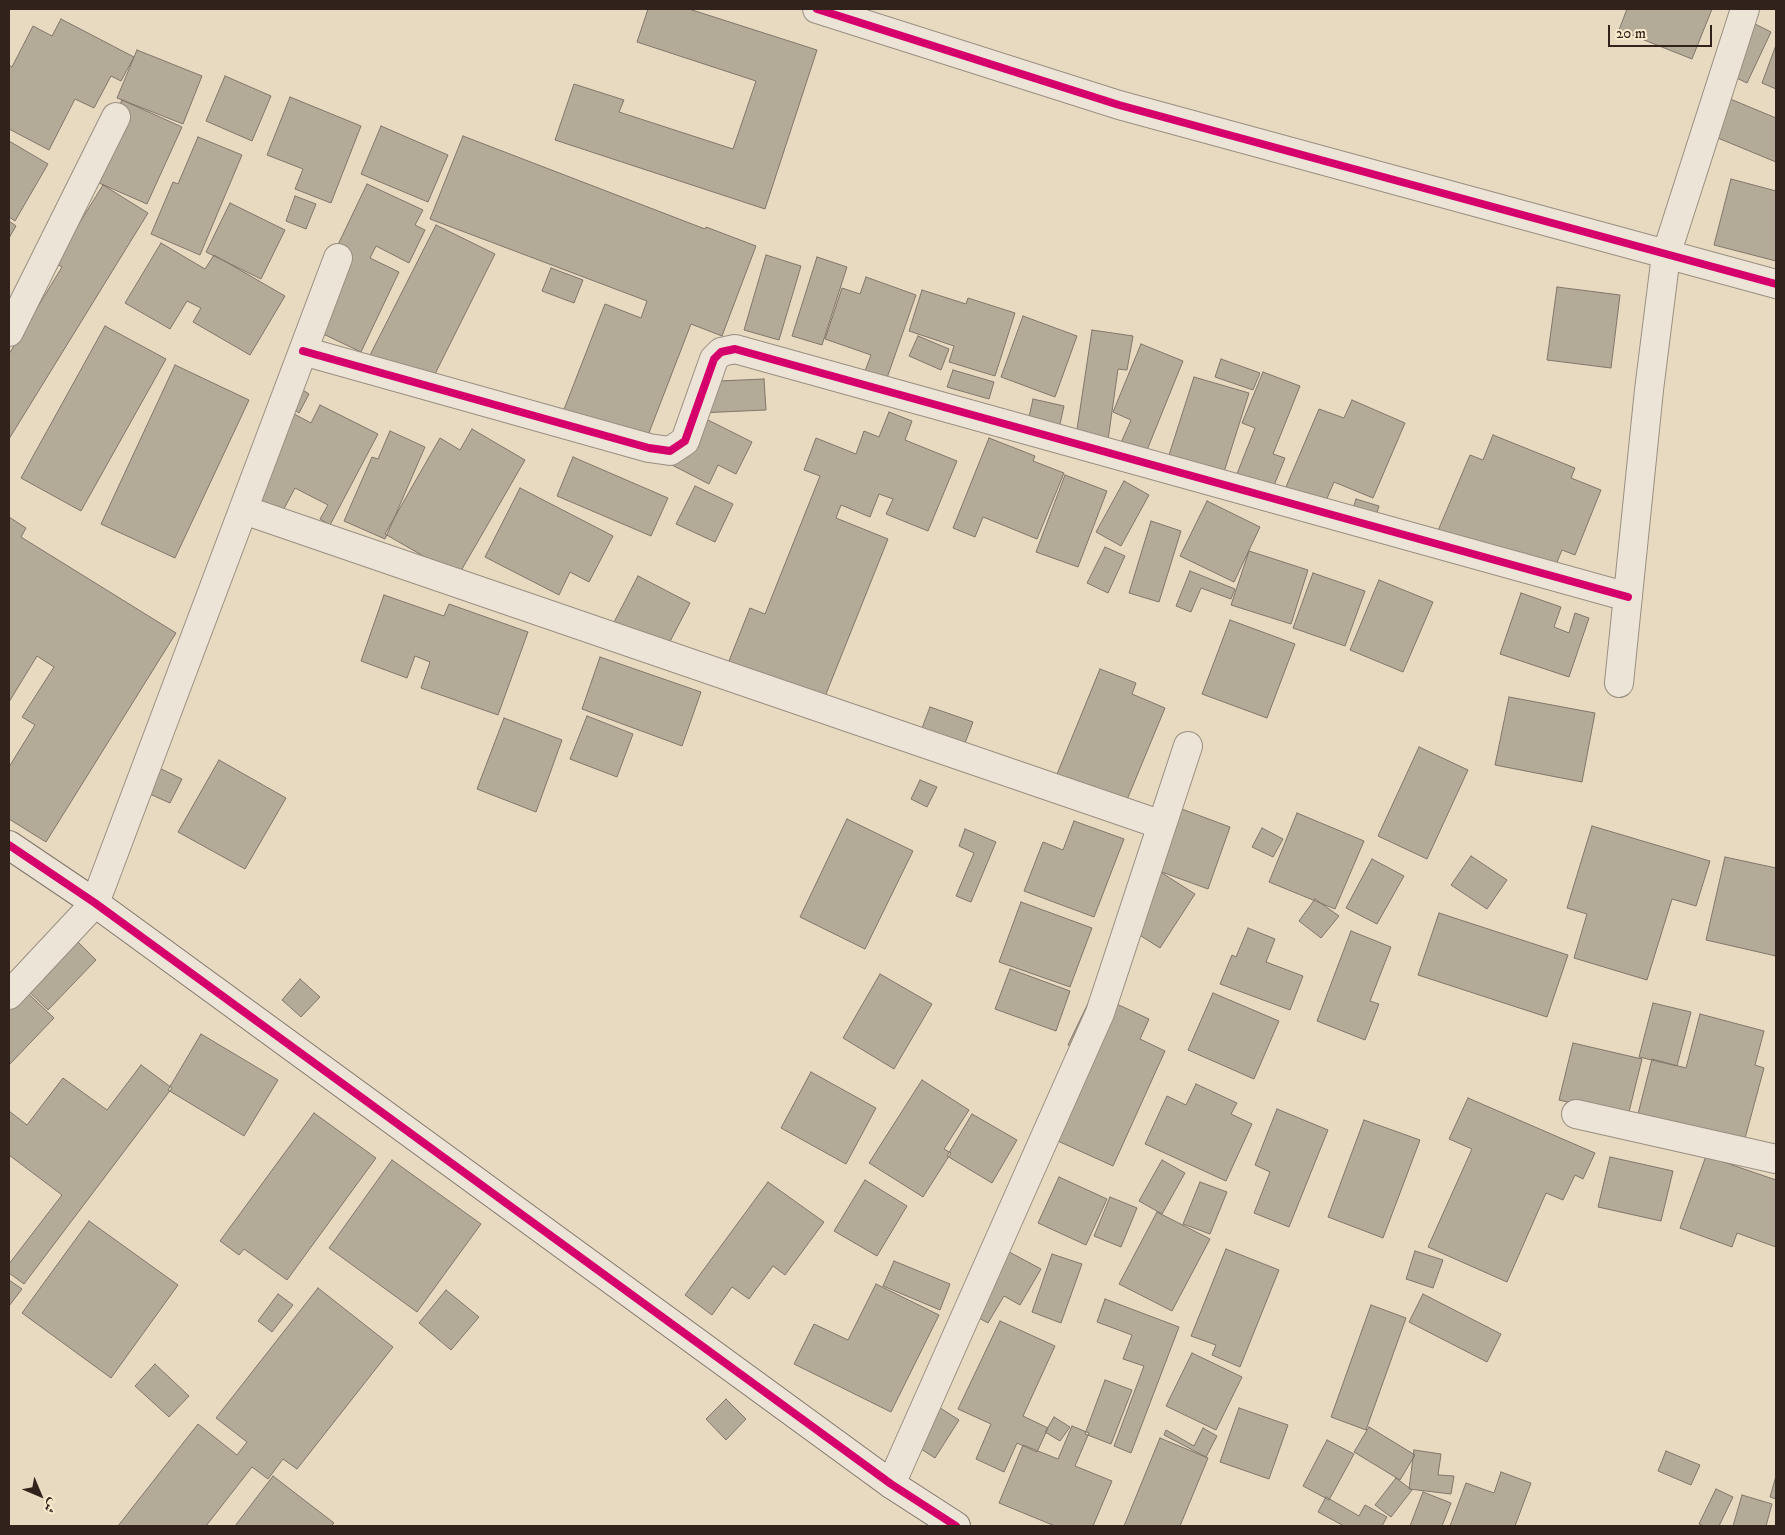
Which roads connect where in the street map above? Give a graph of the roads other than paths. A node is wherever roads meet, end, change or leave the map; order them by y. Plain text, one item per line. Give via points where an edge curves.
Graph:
1 (817, 9) edge
2 (1745, 9) edge
3 (116, 117) dead end
4 (1666, 255) junction
5 (338, 258) dead end
6 (1776, 284) edge
7 (9, 332) edge
8 (303, 350) junction
9 (244, 510) junction
10 (1628, 596) junction
11 (1619, 683) dead end
12 (1188, 746) dead end
13 (1162, 825) junction
14 (9, 845) edge
15 (95, 903) junction
16 (9, 994) edge
17 (1576, 1114) dead end
18 (1776, 1159) edge
19 (891, 1484) junction
20 (956, 1526) edge

1 - 4 street via 1119,105
2 - 4 street
3 - 7 street
4 - 6 street
4 - 10 street
5 - 8 street
8 - 9 street
8 - 10 street via 670,452 685,441 714,358 735,349
9 - 13 street
9 - 15 street
10 - 11 street
12 - 13 street
13 - 19 street via 1100,1013
14 - 15 street
15 - 16 street
15 - 19 street
17 - 18 street
19 - 20 street

